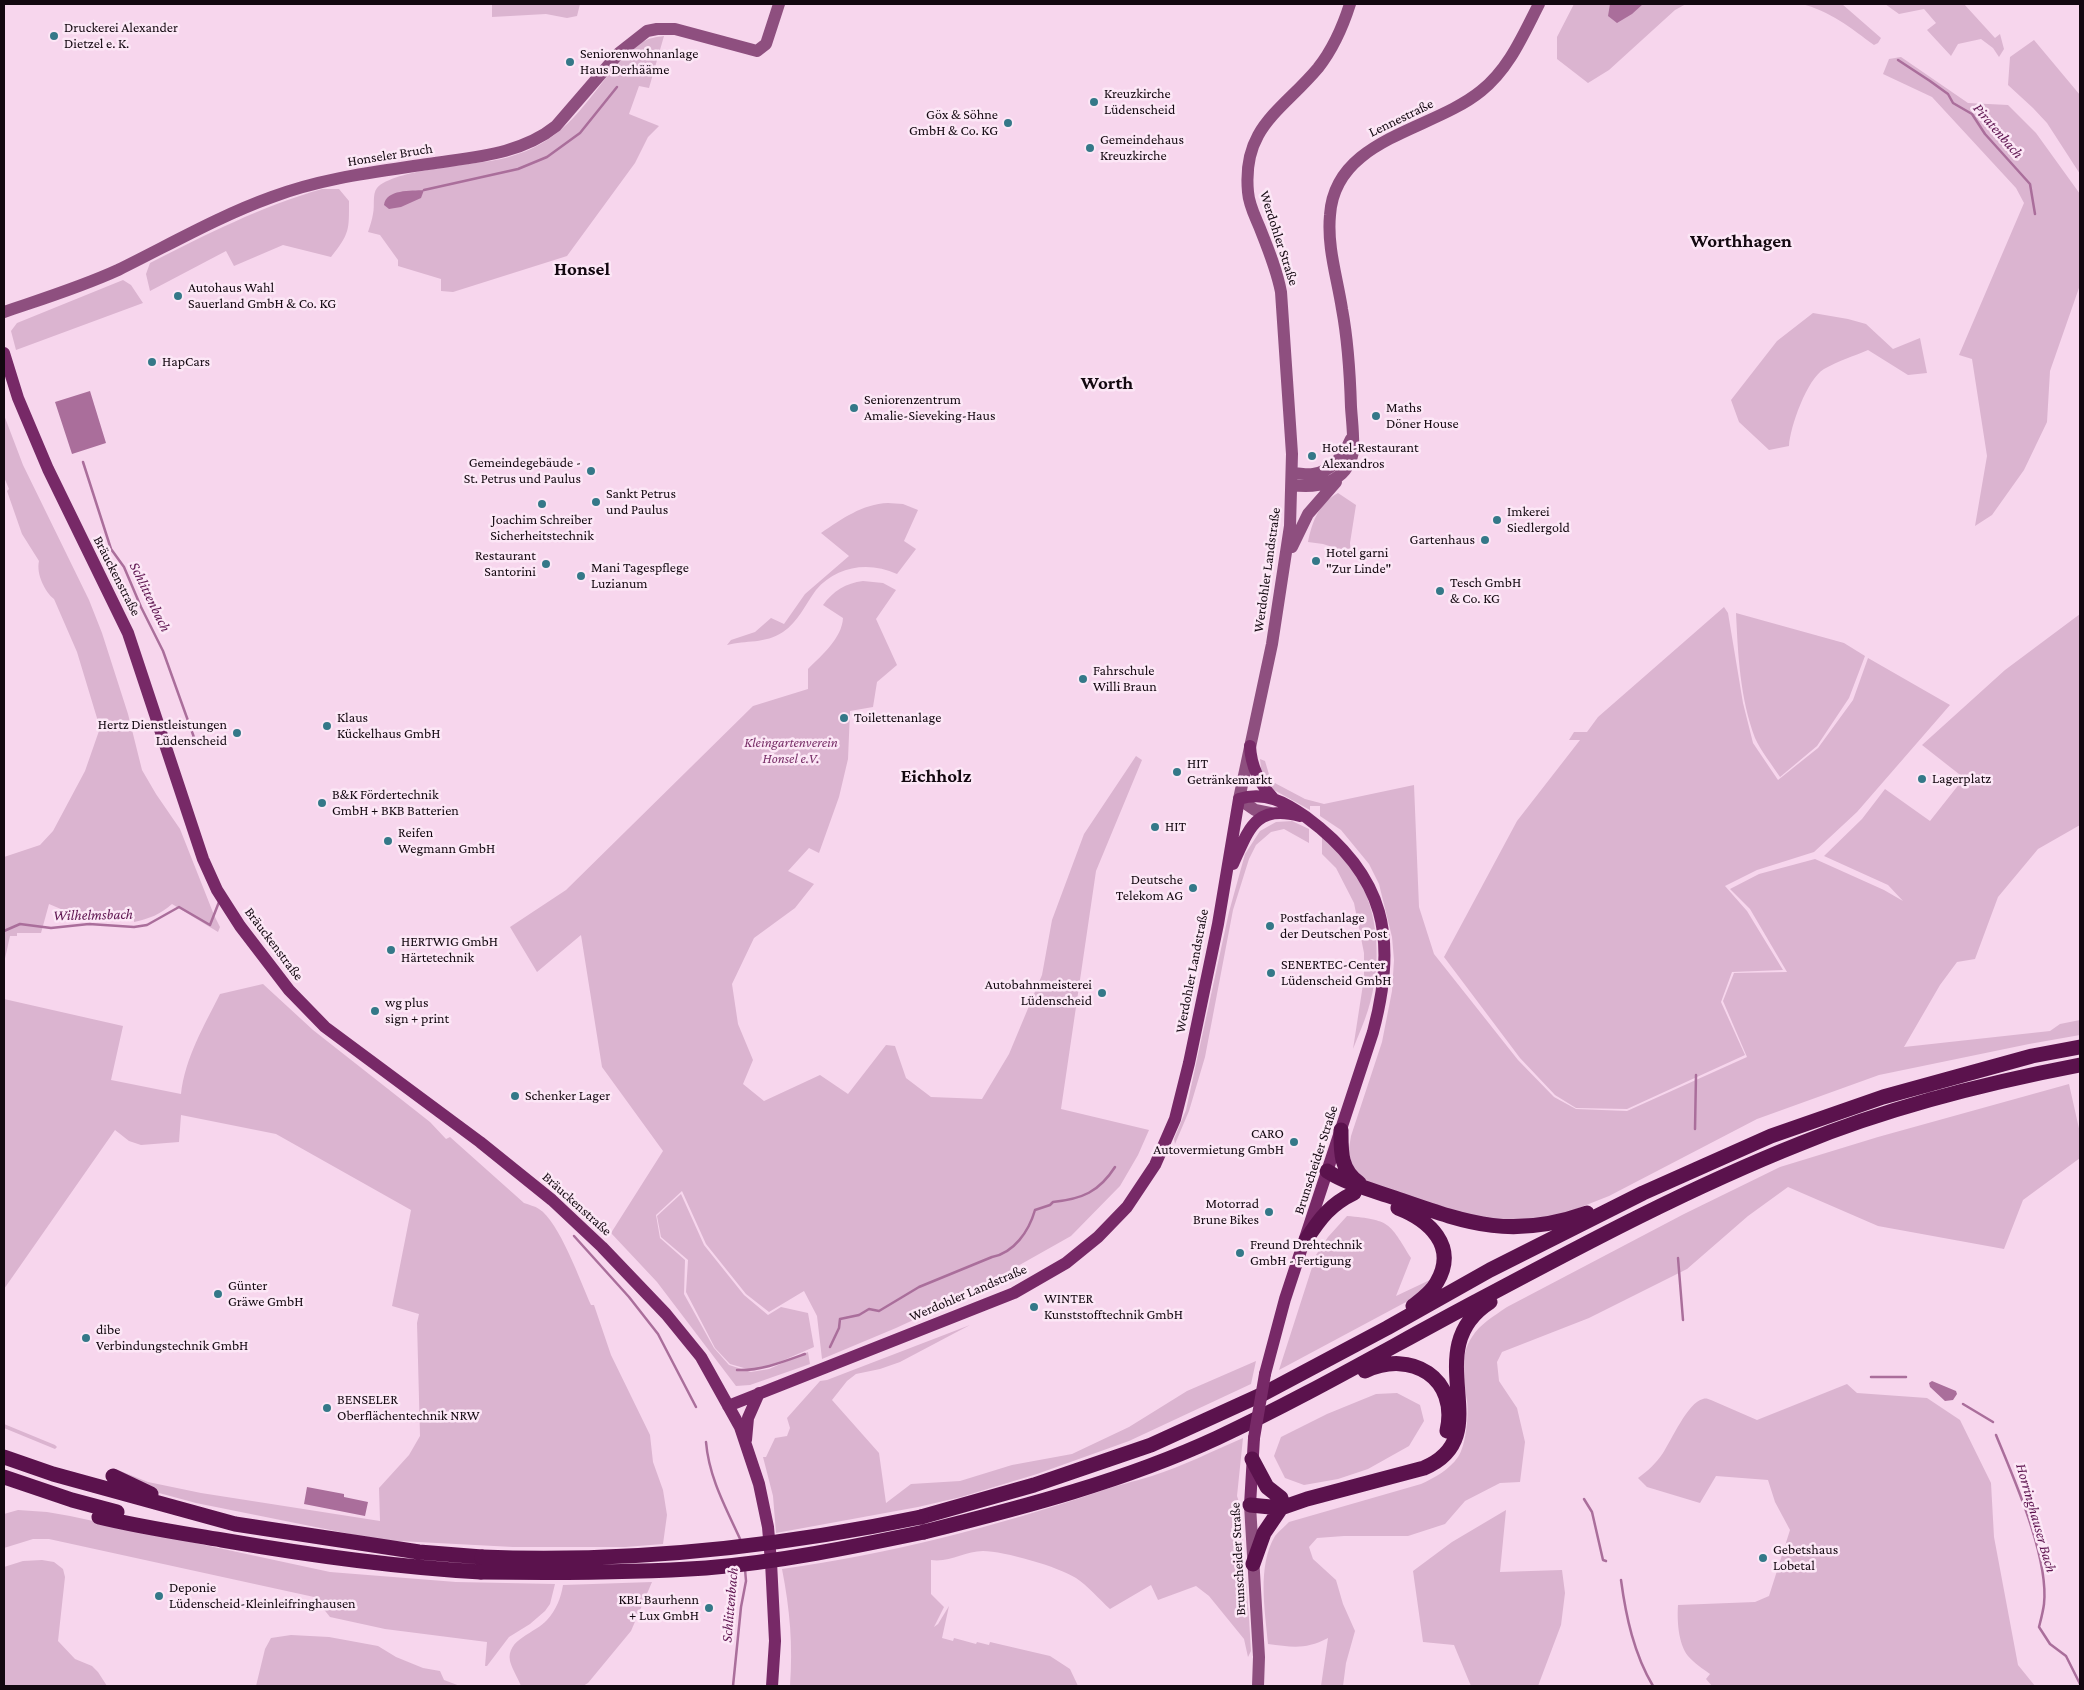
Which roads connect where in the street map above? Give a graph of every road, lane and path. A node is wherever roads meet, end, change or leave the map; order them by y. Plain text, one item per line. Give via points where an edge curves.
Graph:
1 (779, 4) edge
2 (1350, 4) edge
3 (1539, 4) edge
4 (4, 312) edge
5 (4, 353) edge
6 (1352, 432) junction
7 (1348, 466) junction
8 (1292, 479) junction
9 (1286, 558) junction
10 (1250, 746) junction
11 (1273, 798) junction
12 (1239, 799) junction
13 (1270, 812) junction
14 (1307, 818) junction
15 (1225, 879) junction
16 (2080, 1047) edge
17 (2080, 1066) edge
18 (1341, 1130) junction
19 (1326, 1176) junction
20 (1360, 1190) junction
21 (1643, 1193) junction
22 (1306, 1240) junction
23 (1554, 1261) junction
24 (1387, 1328) junction
25 (760, 1393) junction
26 (1299, 1398) junction
27 (728, 1406) junction
28 (746, 1440) junction
29 (4, 1457) edge
30 (1252, 1459) junction
31 (1413, 1469) junction
32 (113, 1476) dead end
33 (4, 1477) edge
34 (1281, 1503) junction
35 (1250, 1505) junction
36 (99, 1516) dead end
37 (225, 1522) junction
38 (222, 1540) junction
39 (1253, 1564) junction
40 (772, 1686) edge
41 (1258, 1686) edge

1 - 4 street, Honseler Bruch via 766,44 757,51 675,29 647,32 619,53 556,126 532,142 500,153 311,184 234,212 100,278
2 - 8 street, Werdohler Straße via 1342,27 1319,66 1270,116 1259,133 1248,166 1250,203 1274,263 1281,292
3 - 6 street, Lennestraße via 1511,56 1492,82 1461,105 1376,146 1353,164 1337,187 1330,214 1330,235 1347,338
5 - 27 main road, Bräuckenstraße via 18,398 48,469 128,633 203,859 217,890 240,926 289,990 325,1027 480,1142 552,1200 602,1247 678,1327 709,1370
6 - 7 street, Lennestraße via 1353,452
6 - 8 street, Lennestraße via 1345,452 1331,466
7 - 8 street via 1326,484 1309,487
7 - 9 street via 1308,514
8 - 9 street, Werdohler Landstraße
9 - 10 street, Werdohler Landstraße
10 - 11 main road via 1256,774
10 - 12 street
11 - 12 main road, Brunscheider Straße
11 - 14 main road, Brunscheider Straße
12 - 13 street, Brunscheider Straße via 1255,810
12 - 15 main road, Werdohler Landstraße
13 - 14 main road, Brunscheider Straße
13 - 15 main road via 1247,834
14 - 18 main road, Brunscheider Straße via 1340,845 1358,866 1376,902 1383,935 1385,968 1382,995
15 - 25 main road, Werdohler Landstraße via 1175,1119 1155,1165 1127,1207 1066,1263 1014,1292
16 - 21 highway via 2032,1056 1883,1097 1772,1136
17 - 23 highway via 1985,1086 1888,1113 1804,1142 1636,1219
18 - 19 main road, Brunscheider Straße
18 - 20 highway via 1344,1167
19 - 20 highway via 1332,1187
19 - 22 main road, Brunscheider Straße
20 - 21 highway via 1476,1224 1512,1228 1560,1222
20 - 22 highway via 1336,1202 1317,1222
20 - 24 highway via 1423,1220 1437,1235 1442,1248 1442,1269 1438,1281 1430,1292
21 - 24 highway via 1490,1270
22 - 30 main road, Brunscheider Straße, bridge via 1269,1357
23 - 26 highway
23 - 31 highway via 1485,1305 1466,1324 1456,1354 1460,1413 1456,1437 1441,1458 1424,1468
24 - 37 highway, bridge via 1263,1394 1151,1445 921,1517 857,1530 700,1551 592,1559 419,1552
25 - 27 main road, Werdohler Landstraße
25 - 28 main road via 748,1418
26 - 31 highway via 1325,1391 1381,1364 1404,1363 1425,1371 1444,1394 1449,1408 1449,1424 1436,1452
26 - 38 highway, bridge via 1215,1439 1128,1474 1008,1511 924,1532 790,1558 707,1568 569,1574 481,1572 347,1560
27 - 28 main road
28 - 40 main road via 768,1527 774,1641
29 - 37 highway
30 - 34 highway
30 - 35 main road, Brunscheider Straße
31 - 34 highway via 1308,1499
32 - 37 highway via 142,1491
33 - 38 highway via 72,1500
34 - 35 highway via 1262,1499
34 - 39 highway via 1264,1533
35 - 39 street, Brunscheider Straße
36 - 38 highway
39 - 41 street, Brunscheider Straße

